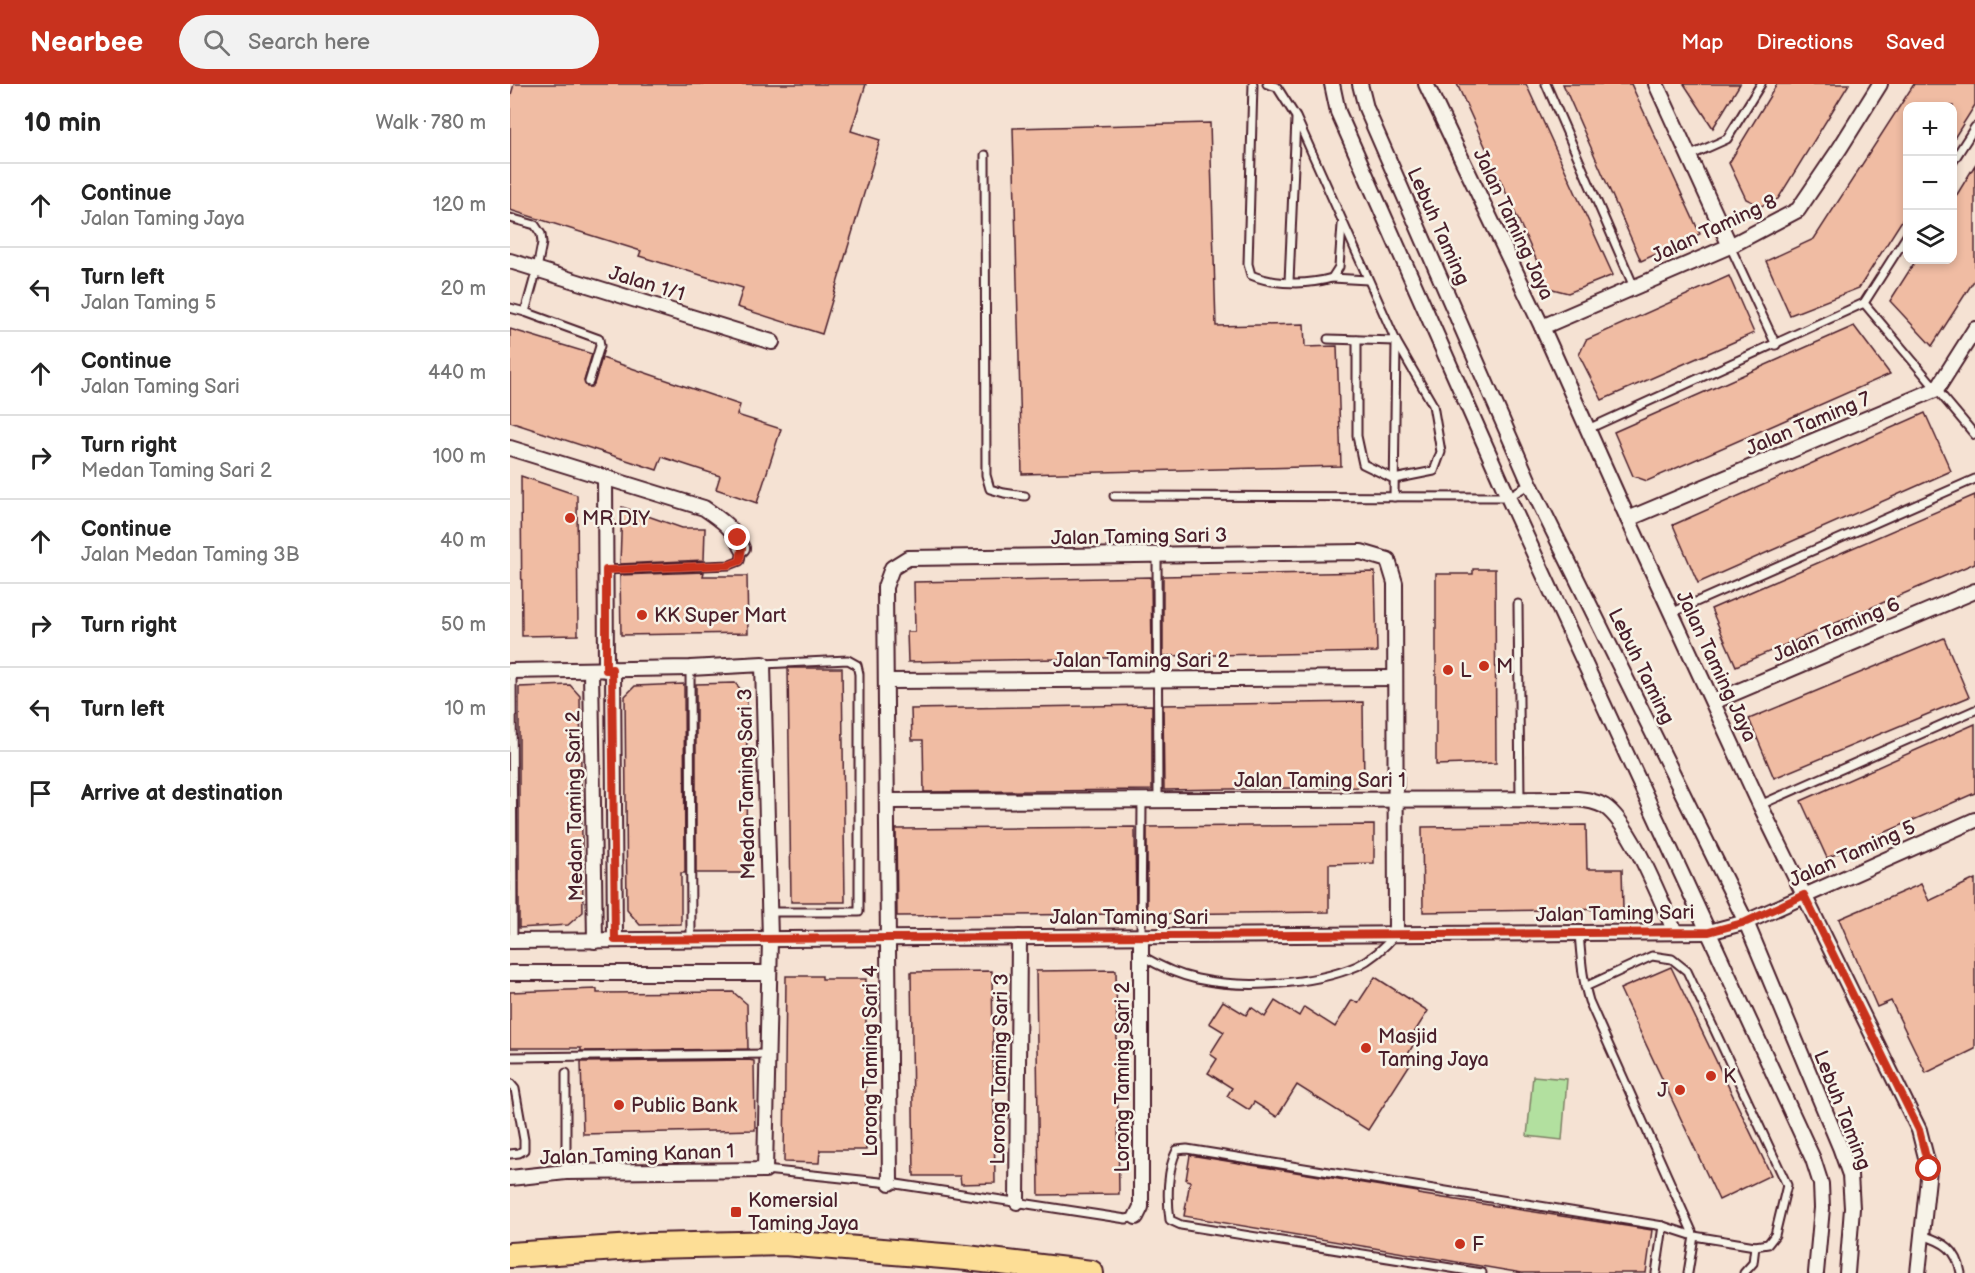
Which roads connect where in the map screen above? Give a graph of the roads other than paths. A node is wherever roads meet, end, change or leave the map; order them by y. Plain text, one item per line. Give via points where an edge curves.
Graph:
1 (1253, 84) edge
2 (1267, 84) edge
3 (1332, 84) edge
4 (1360, 84) edge
5 (1426, 84) edge
6 (1546, 84) edge
7 (1656, 84) edge
8 (1761, 84) edge
9 (1880, 84) edge
10 (1296, 117) junction
11 (1975, 127) edge
12 (986, 155) dead end
13 (1689, 156) junction
14 (1957, 156) edge
15 (510, 218) edge
16 (1342, 222) junction
17 (1903, 242) edge
18 (1730, 246) junction
19 (510, 261) edge
20 (537, 269) junction
21 (1332, 278) junction
22 (1368, 280) junction
23 (1289, 282) junction
24 (1634, 287) junction
25 (1864, 303) junction
26 (510, 308) edge
27 (525, 312) junction
28 (1542, 327) junction
29 (1975, 329) edge
30 (1328, 339) dead end
31 (1357, 340) junction
32 (1396, 341) junction
33 (772, 342) dead end
34 (1776, 345) junction
35 (589, 382) dead end
36 (1937, 389) junction
37 (1588, 429) junction
38 (1975, 435) edge
39 (510, 448) edge
40 (605, 477) junction
41 (1394, 479) junction
42 (1975, 479) edge
43 (1530, 484) junction
44 (1025, 496) dead end
45 (1114, 496) dead end
46 (1394, 497) junction
47 (1508, 497) junction
48 (1628, 519) junction
49 (742, 548) joint
50 (1157, 556) junction
51 (892, 568) joint
52 (606, 570) junction
53 (1975, 591) edge
54 (1518, 604) dead end
55 (1671, 613) junction
56 (763, 664) junction
57 (690, 668) junction
58 (591, 670) junction
59 (609, 670) junction
60 (511, 671) edge
61 (1395, 678) junction
62 (1158, 680) junction
63 (886, 681) junction
64 (1713, 702) junction
65 (1975, 710) edge
66 (1396, 799) junction
67 (1520, 799) junction
68 (888, 801) junction
69 (1142, 801) junction
70 (1158, 801) junction
71 (1760, 805) junction
72 (1975, 820) edge
73 (1804, 895) junction
74 (769, 912) junction
75 (1746, 922) junction
76 (1675, 932) junction
77 (1709, 932) junction
78 (1579, 933) junction
79 (1396, 934) junction
80 (1141, 936) junction
81 (1019, 937) junction
82 (770, 939) junction
83 (888, 939) junction
84 (615, 940) junction
85 (691, 940) junction
86 (511, 941) edge
87 (595, 941) junction
88 (1141, 956) junction
89 (510, 973) edge
90 (770, 973) junction
91 (1585, 987) junction
92 (768, 1054) junction
93 (510, 1057) edge
94 (566, 1073) dead end
95 (510, 1083) edge
96 (510, 1154) edge
97 (765, 1170) junction
98 (566, 1172) junction
99 (510, 1178) edge
100 (890, 1183) junction
101 (1017, 1202) junction
102 (1136, 1217) joint
103 (1663, 1226) junction
104 (1922, 1235) junction
105 (1694, 1236) junction
106 (1755, 1246) junction
107 (510, 1255) edge
108 (967, 1258) junction
109 (1029, 1273) edge
110 (1091, 1273) edge
111 (1482, 1273) edge
112 (1656, 1273) edge
113 (1688, 1273) edge
114 (1744, 1273) edge
115 (1816, 1273) edge
116 (1847, 1273) edge
117 (1918, 1273) edge
118 (1961, 1273) edge

1 - 23 lane via 1248,264 1251,275
2 - 10 lane via 1277,87
3 - 47 street via 1338,112
4 - 43 street, Lebuh Taming via 1366,108
5 - 28 street, Jalan Taming Jaya
6 - 24 lane
7 - 13 street
8 - 13 lane via 1727,140
9 - 18 street, Jalan Taming 8 via 1798,210
10 - 16 lane
10 - 23 lane
11 - 14 lane
12 - 44 lane via 986,475 990,489
13 - 18 street
15 - 20 lane via 535,225 541,234
16 - 21 lane via 1339,267
16 - 22 lane
17 - 25 lane
18 - 24 street, Jalan Taming 8
18 - 34 lane
19 - 20 street, Jalan 1/1
20 - 27 lane
20 - 33 street, Jalan 1/1
21 - 22 lane
21 - 23 lane
22 - 32 lane
24 - 28 street, Jalan Taming 8
25 - 34 lane
25 - 36 lane
26 - 27 lane
27 - 35 lane via 599,339
28 - 37 street, Jalan Taming Jaya
29 - 36 street
30 - 31 lane
31 - 32 lane
31 - 41 lane via 1357,436 1363,464
32 - 41 lane
32 - 41 lane via 1433,405 1441,452 1434,471
34 - 37 lane
36 - 38 lane
36 - 48 street, Jalan Taming 7
37 - 48 street, Jalan Taming Jaya
39 - 40 street
40 - 49 street via 704,508 727,524
40 - 52 street, Medan Taming Sari 2
41 - 46 lane
42 - 55 lane
43 - 47 lane
43 - 75 street, Lebuh Taming
45 - 46 lane
46 - 47 lane
47 - 77 street
48 - 55 street, Jalan Taming Jaya
49 - 52 lane via 740,561 729,565
50 - 51 street, Jalan Taming Sari 3 via 908,558
50 - 61 street, Jalan Taming Sari 3 via 1360,552 1388,560 1395,584
50 - 62 lane
51 - 63 street, Lorong Taming Sari 4 via 885,587
52 - 59 street, Medan Taming Sari 2
53 - 64 street, Jalan Taming 6
54 - 67 lane
55 - 64 street, Jalan Taming Jaya
56 - 57 street, Medan Taming Sari 3
56 - 74 street, Medan Taming Sari 3
56 - 74 lane via 848,660 857,665 859,674 859,912
57 - 59 street, Medan Taming Sari 3
57 - 85 lane
58 - 59 street, Medan Taming Sari 3
58 - 60 street, Medan Taming Sari 3
58 - 87 street, Medan Taming Sari 2
59 - 84 street, Medan Taming Sari 2
60 - 86 lane
61 - 62 street, Jalan Taming Sari 2
61 - 66 street
62 - 63 street, Jalan Taming Sari 2
62 - 70 lane
63 - 68 street, Lorong Taming Sari 4
64 - 71 street, Jalan Taming Jaya
65 - 71 lane
66 - 67 street, Jalan Taming Sari 1
66 - 70 street, Jalan Taming Sari 1
66 - 79 street
67 - 76 street, Jalan Taming Sari 1 via 1577,798 1606,807 1629,834
68 - 69 street, Jalan Taming Sari 1
68 - 83 street, Lorong Taming Sari 4
69 - 70 street, Jalan Taming Sari 1
69 - 80 lane
71 - 73 street, Jalan Taming Jaya
72 - 73 street, Jalan Taming 5
73 - 75 street, Jalan Taming 5
73 - 104 street, Jalan Taming Jaya via 1919,1130 1929,1169
74 - 82 street, Medan Taming Sari 3
75 - 77 street, Jalan Taming Sari
75 - 116 street, Lebuh Taming via 1851,1175
76 - 77 street, Jalan Taming Sari
76 - 78 street, Jalan Taming Sari
77 - 115 street via 1821,1184
78 - 79 street, Jalan Taming Sari
78 - 91 lane
79 - 80 street, Jalan Taming Sari
79 - 88 lane via 1384,948 1357,966 1301,982 1248,985 1197,979
80 - 81 street, Jalan Taming Sari
80 - 88 street, Lorong Taming Sari 2
81 - 83 street, Jalan Taming Sari
81 - 101 street, Lorong Taming Sari 3
82 - 83 street, Jalan Taming Sari
82 - 85 street, Jalan Taming Sari
82 - 90 street, Medan Taming Sari 3
83 - 100 street, Lorong Taming Sari 4
84 - 85 street, Jalan Taming Sari
84 - 87 street, Jalan Taming Sari
86 - 87 street, Jalan Taming Sari
88 - 102 street, Lorong Taming Sari 2 via 1142,1208
89 - 90 street
90 - 92 street, Medan Taming Sari 3
91 - 105 lane
91 - 106 lane via 1652,956 1672,959 1687,971 1787,1185 1775,1235 1768,1244
92 - 93 lane
92 - 97 street, Medan Taming Sari 3
94 - 98 lane
95 - 96 lane via 515,1089 524,1150
97 - 98 street, Jalan Taming Kanan 1
97 - 100 lane
98 - 99 street, Jalan Taming Kanan 1
100 - 101 lane
101 - 102 lane via 1126,1219
103 - 105 lane
103 - 111 lane via 1187,1149 1177,1150 1172,1159 1168,1208 1170,1220 1181,1225
103 - 112 lane
104 - 117 street, Jalan Taming Jaya
104 - 118 lane via 1950,1249 1959,1260
105 - 106 lane
105 - 113 lane
106 - 114 lane via 1753,1263
107 - 108 highway via 784,1243
108 - 109 highway
108 - 110 highway

